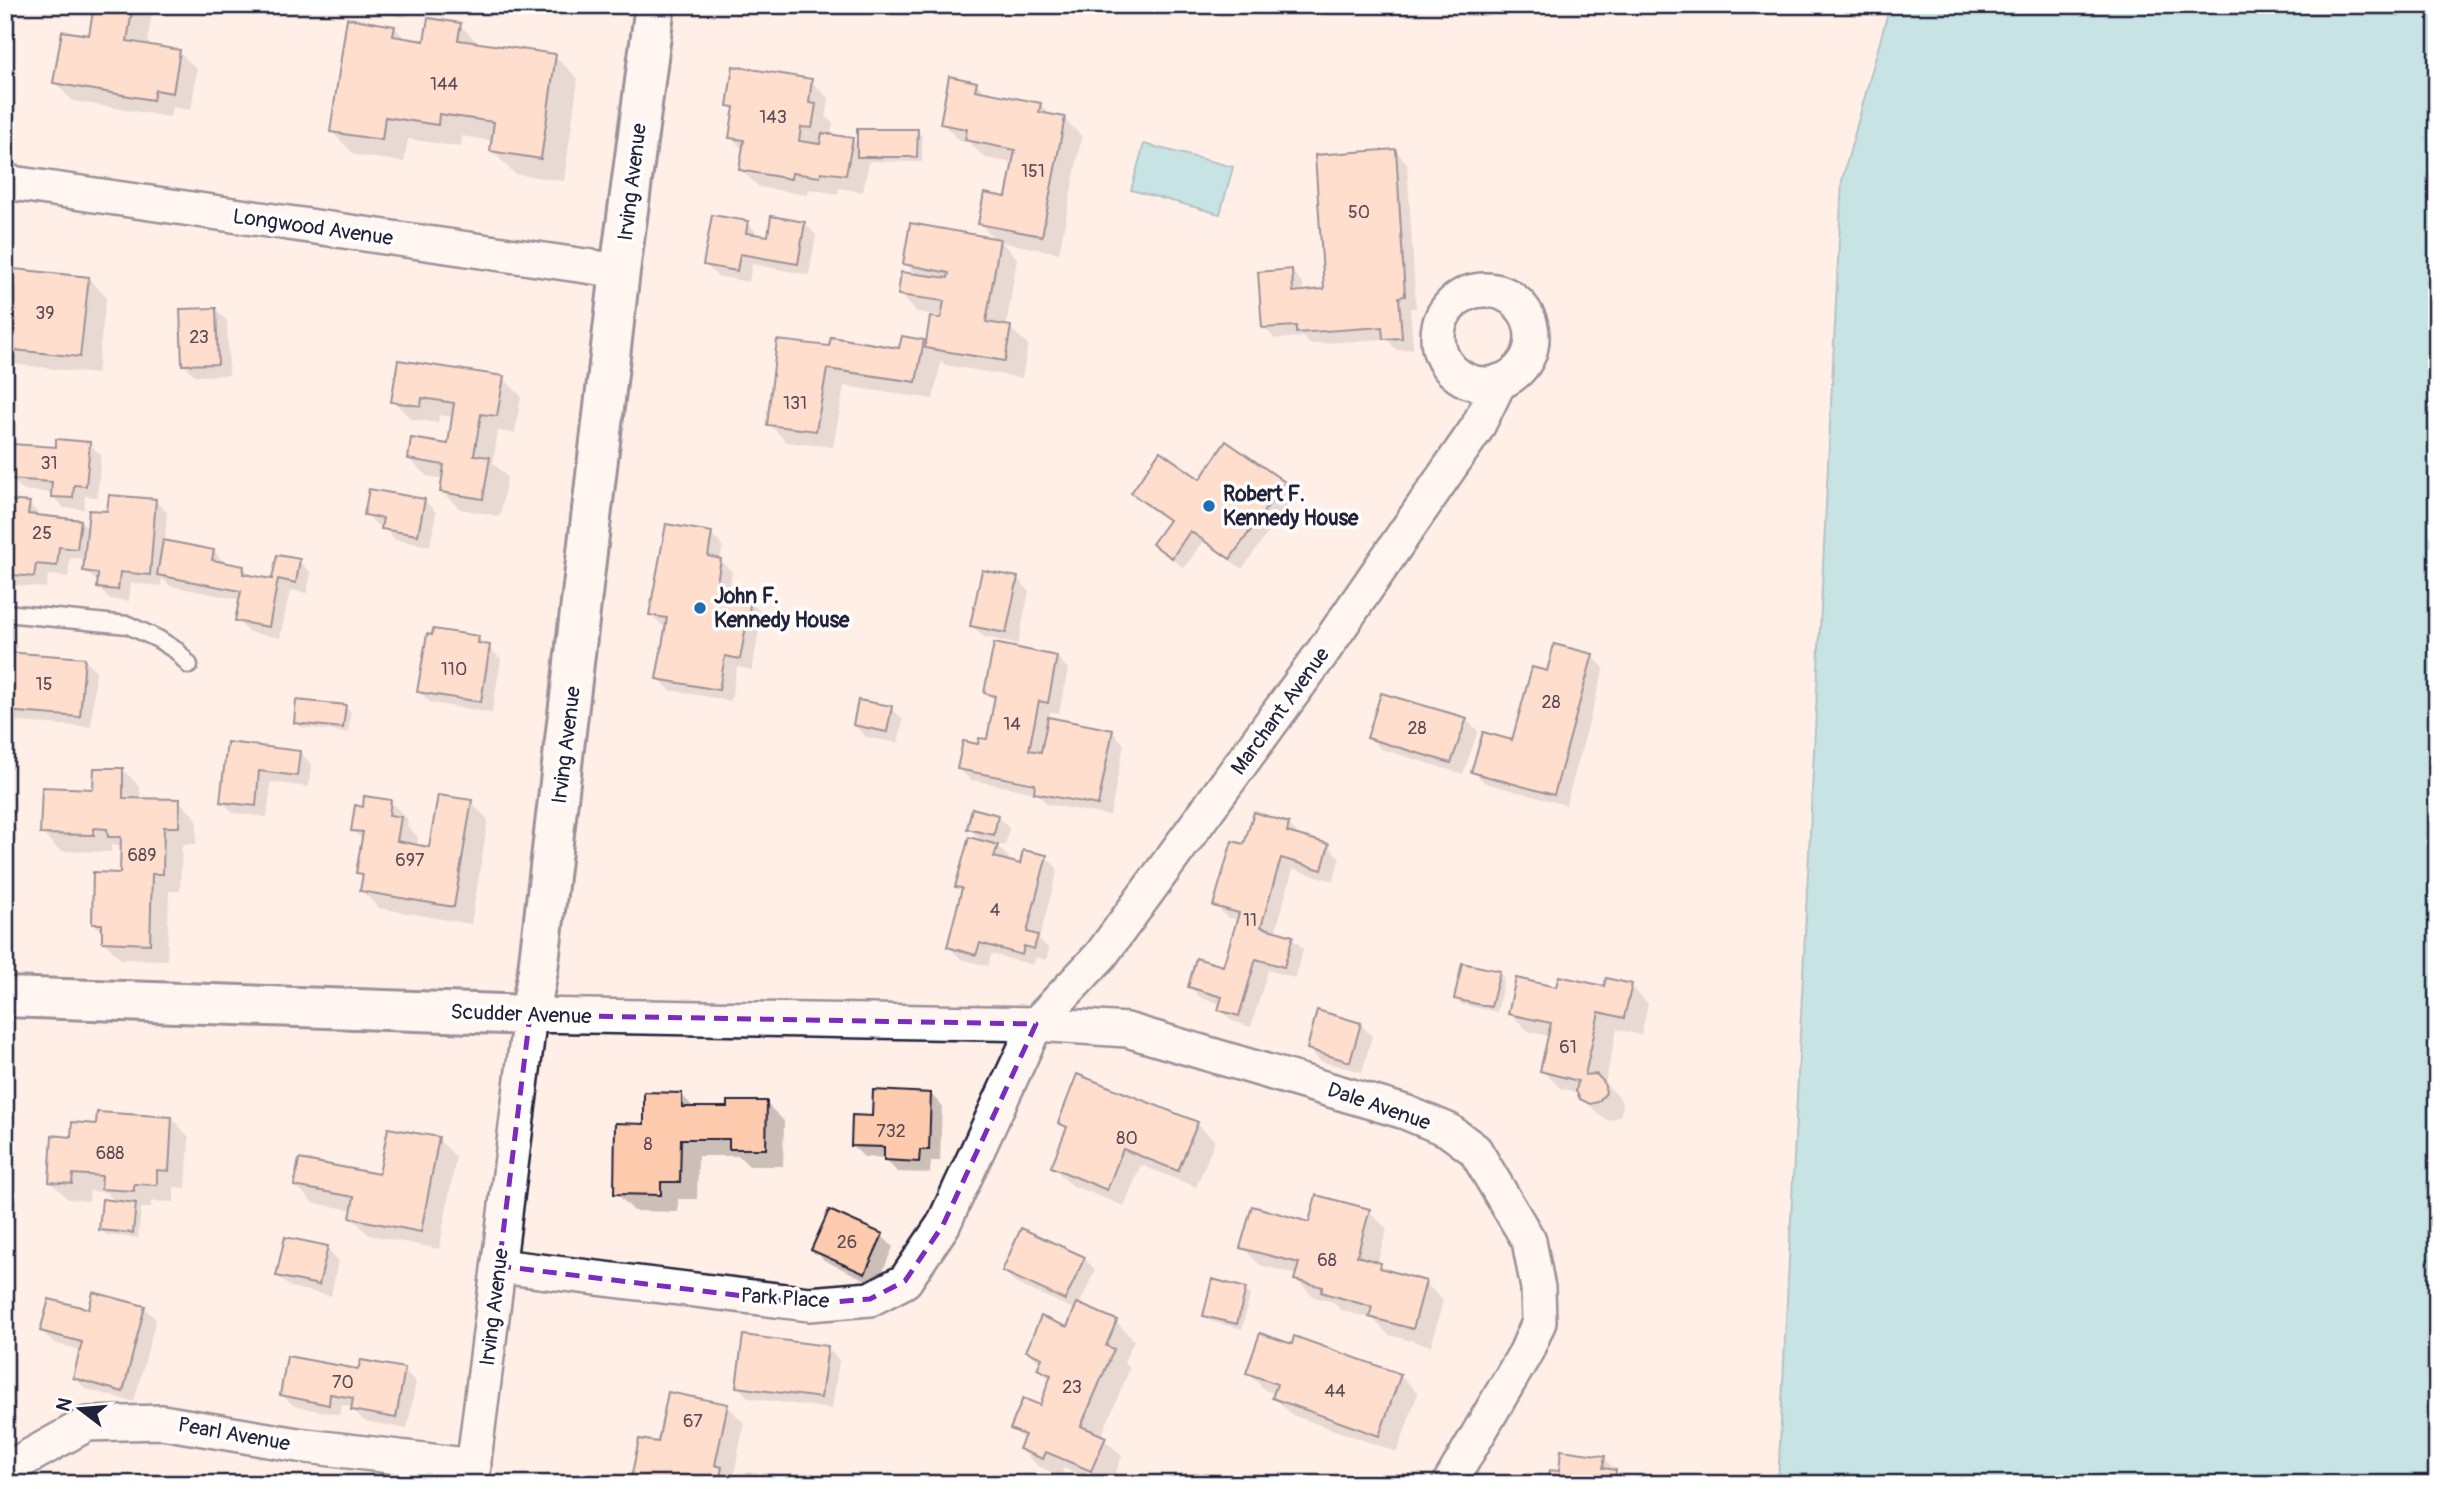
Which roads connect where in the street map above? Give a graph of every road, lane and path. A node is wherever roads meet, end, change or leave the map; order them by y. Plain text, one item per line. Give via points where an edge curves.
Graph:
1 (655, 5) edge
2 (5, 182) edge
3 (620, 271) junction
4 (1500, 381) dead end
5 (5, 613) edge
6 (189, 665) dead end
7 (5, 997) edge
8 (530, 1015) junction
9 (1036, 1024) junction
10 (499, 1266) junction
11 (5, 1470) edge
12 (473, 1475) edge
13 (1449, 1484) edge

1 - 3 street, Irving Avenue
2 - 3 street, Longwood Avenue
3 - 8 street, Irving Avenue
4 - 9 street, Marchant Avenue via 1477,428 1231,779 1101,955
5 - 6 lane via 128,625 177,651
7 - 8 street, Scudder Avenue
8 - 9 street, Scudder Avenue
8 - 10 street, Irving Avenue
9 - 10 street, Park Place via 943,1225 905,1281 870,1299 809,1304
9 - 13 street, Dale Avenue via 1127,1030 1405,1112 1448,1130 1475,1150 1529,1241 1539,1322 1502,1396
10 - 12 street, Irving Avenue
11 - 12 street, Pearl Avenue via 86,1424 162,1422

